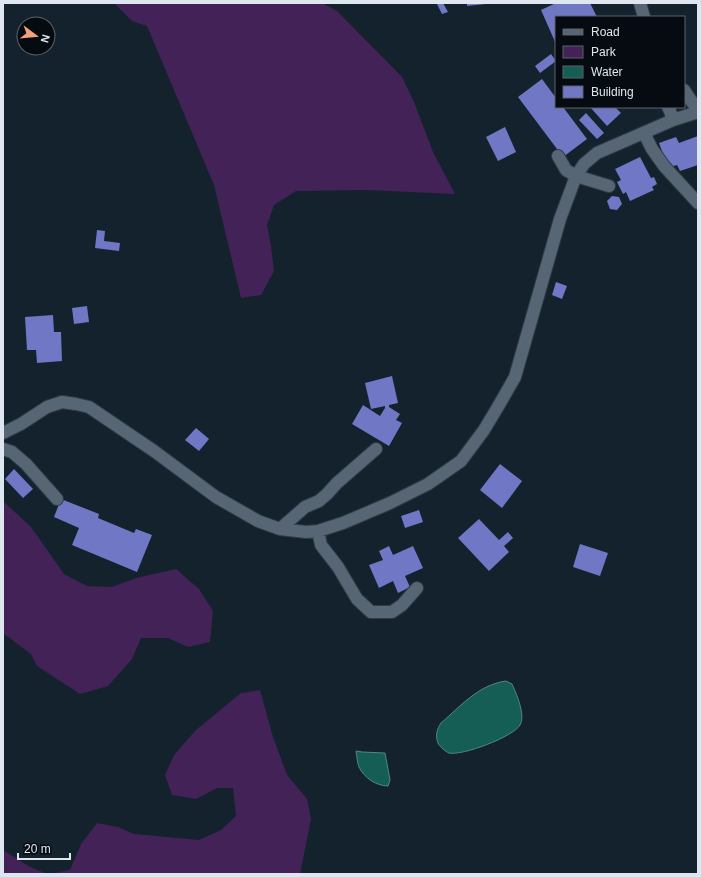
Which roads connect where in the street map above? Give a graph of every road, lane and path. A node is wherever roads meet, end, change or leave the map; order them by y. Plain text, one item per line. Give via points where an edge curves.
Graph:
1 (640, 3) edge
2 (644, 16) edge
3 (685, 92) edge
4 (668, 108) edge
5 (698, 111) edge
6 (673, 120) junction
7 (644, 132) junction
8 (558, 156) dead end
9 (576, 176) junction
10 (609, 186) dead end
11 (698, 203) edge
12 (3, 433) edge
13 (3, 449) edge
14 (376, 449) dead end
15 (57, 500) dead end
16 (280, 529) junction
17 (318, 531) junction
18 (417, 588) dead end

1 - 2 street
3 - 5 street
4 - 6 street
5 - 6 street
6 - 7 street
7 - 9 street via 596,153
7 - 11 street via 664,166
8 - 9 street via 566,170
9 - 10 street
9 - 17 street via 560,218 515,377 484,430 460,461 428,484 343,523
12 - 16 street via 54,404 62,402 88,407 216,497 258,521
13 - 15 street via 12,452 26,464
14 - 16 street via 319,501 305,507
16 - 17 street
17 - 18 street via 321,546 357,599 371,612 392,612

